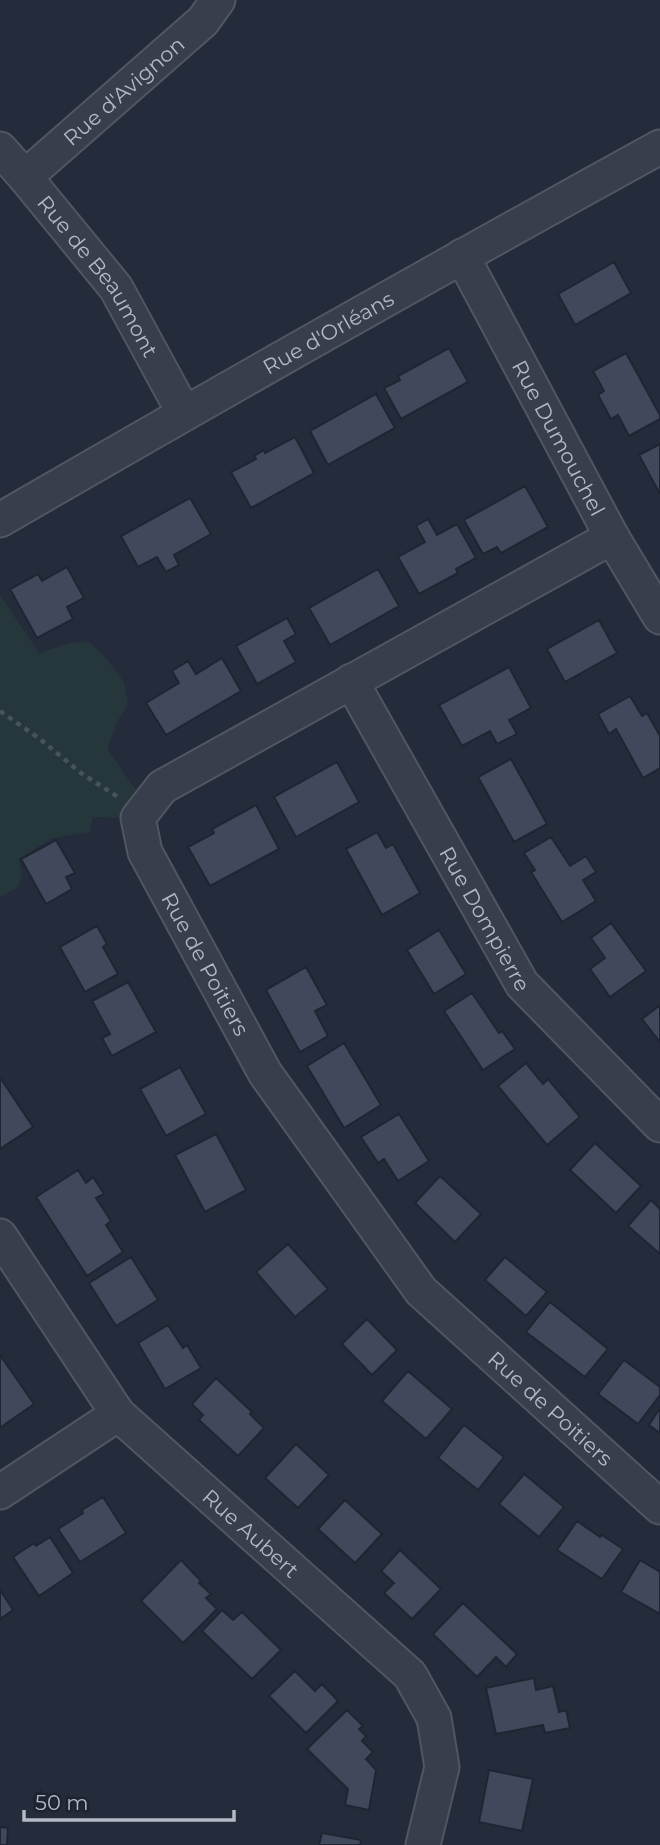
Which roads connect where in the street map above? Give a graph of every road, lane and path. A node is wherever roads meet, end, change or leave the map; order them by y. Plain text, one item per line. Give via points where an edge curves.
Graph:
1 (218, 0) edge
2 (660, 148) edge
3 (0, 149) edge
4 (25, 177) junction
5 (462, 256) junction
6 (184, 413) junction
7 (0, 520) edge
8 (612, 537) junction
9 (660, 617) edge
10 (351, 681) junction
11 (0, 711) edge
12 (142, 813) junction
13 (660, 1125) edge
14 (0, 1236) edge
15 (118, 1414) junction
16 (0, 1492) edge
17 (660, 1507) edge
18 (423, 1845) edge

1 - 4 street, Rue d'Avignon via 203,21
2 - 5 street, Rue d'Orléans
3 - 4 street, Rue de Beaumont
4 - 6 street, Rue de Beaumont via 116,288
5 - 6 street, Rue d'Orléans
5 - 8 street, Rue Dumouchel
6 - 7 street, Rue d'Orléans
8 - 9 street, Rue Dumouchel
8 - 10 street
10 - 12 street via 162,787
10 - 13 street, Rue Dompierre via 522,984
11 - 12 path via 80,773
12 - 17 street, Rue de Poitiers via 138,818 145,852 265,1073 421,1291
14 - 15 street, Rue Aubert
15 - 16 street
15 - 18 street, Rue Aubert via 410,1675 434,1718 442,1768

